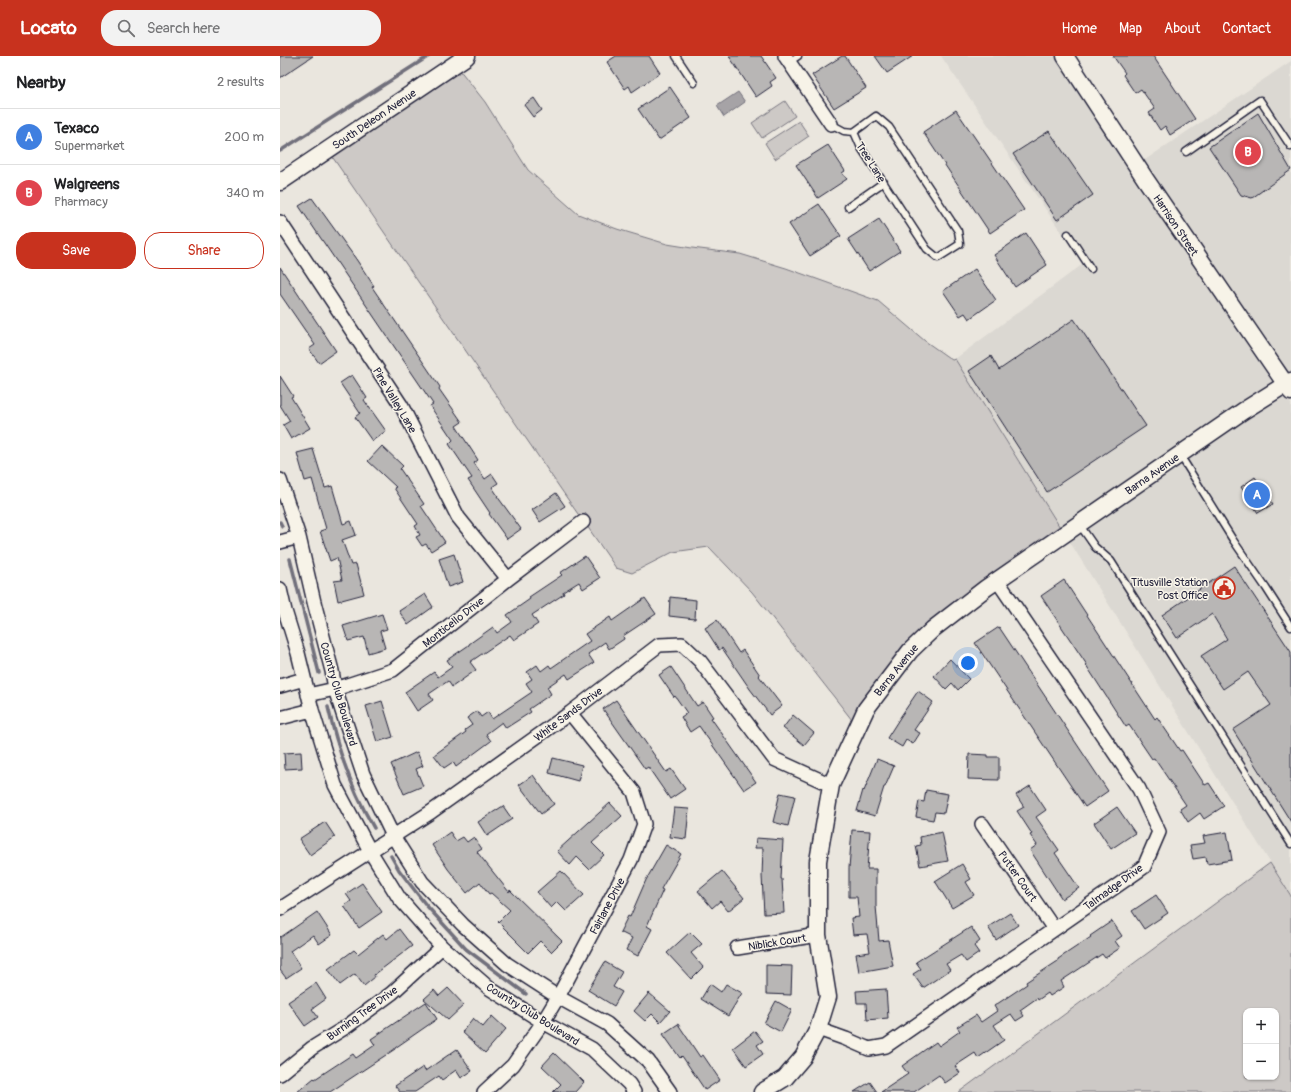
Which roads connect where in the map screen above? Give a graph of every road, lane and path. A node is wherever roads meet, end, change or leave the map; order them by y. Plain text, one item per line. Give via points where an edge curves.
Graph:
1 (467, 56) edge
2 (676, 56) edge
3 (1064, 56) edge
4 (791, 58) edge
5 (694, 83) dead end
6 (831, 124) joint
7 (854, 132) junction
8 (1291, 147) edge
9 (1186, 152) dead end
10 (280, 182) edge
11 (884, 182) junction
12 (848, 207) dead end
13 (280, 222) edge
14 (1068, 234) dead end
15 (1091, 269) dead end
16 (1289, 386) edge
17 (1180, 455) junction
18 (280, 480) edge
19 (583, 522) dead end
20 (1079, 524) junction
21 (299, 537) junction
22 (280, 542) edge
23 (508, 578) junction
24 (997, 580) junction
25 (280, 589) edge
26 (1291, 628) edge
27 (304, 679) junction
28 (280, 686) edge
29 (335, 689) junction
30 (308, 695) junction
31 (312, 710) junction
32 (570, 713) junction
33 (280, 718) edge
34 (831, 786) junction
35 (982, 824) dead end
36 (393, 836) junction
37 (1291, 844) edge
38 (370, 851) junction
39 (280, 909) edge
40 (1054, 929) junction
41 (818, 935) junction
42 (442, 947) junction
43 (737, 948) dead end
44 (558, 997) junction
45 (543, 1022) junction
46 (818, 1029) junction
47 (280, 1074) edge
48 (484, 1092) edge
49 (634, 1092) edge
50 (670, 1092) edge
51 (762, 1092) edge

1 - 10 street, South Deleon Avenue
2 - 5 lane
3 - 16 street, Harrison Street via 1146,180
4 - 6 street, Tree Lane
6 - 7 lane, Tree Lane via 844,131
7 - 11 lane, Tree Lane via 861,148
7 - 11 lane, Tree Lane via 876,116 889,127 958,231 960,244 938,258 927,249
8 - 9 lane via 1260,100
11 - 12 lane
13 - 23 street, Pine Valley Lane via 401,405 458,517
14 - 15 lane
16 - 17 street, Barna Avenue via 1243,411
17 - 20 street, Barna Avenue
17 - 26 lane via 1232,540
18 - 21 street, Country Club Boulevard
19 - 23 street, Monticello Drive
20 - 24 street, Barna Avenue
20 - 37 lane via 1095,548 1111,561
21 - 22 street
21 - 29 street, Country Club Boulevard
23 - 29 street, Monticello Drive via 393,670
24 - 34 street, Barna Avenue via 933,629 910,651 866,709
24 - 40 street, Talmadge Drive via 1139,789 1159,832 1144,867
25 - 27 street, Country Club Boulevard
27 - 28 street
27 - 30 street, Country Club Boulevard
29 - 30 street, Monticello Drive
29 - 36 street, Country Club Boulevard via 363,774
30 - 31 street, Country Club Boulevard
31 - 33 street
31 - 38 street, Country Club Boulevard via 335,785
32 - 34 street, White Sands Drive via 659,645 682,644 700,661 774,759
32 - 36 street, White Sands Drive
32 - 44 street, Fairlane Drive via 634,792 644,824 631,860
34 - 41 street, Barna Avenue via 818,861
35 - 40 street, Putter Court
36 - 38 street, White Sands Drive
36 - 44 street, Country Club Boulevard via 422,882 463,925 507,964
38 - 39 street, White Sands Drive
38 - 42 street, Country Club Boulevard via 399,898
40 - 46 street, Talmadge Drive via 886,1046 869,1049
41 - 43 street, Niblick Court
41 - 46 street, Barna Avenue via 828,997
42 - 45 street, Country Club Boulevard via 489,988
42 - 47 street, Burning Tree Drive via 392,993 312,1048
44 - 45 street, Fairlane Drive
44 - 50 street, Country Club Boulevard via 607,1024 648,1062
45 - 48 street, Fairlane Drive via 513,1065
45 - 49 street, Country Club Boulevard via 592,1050 629,1084
46 - 51 street, Barna Avenue via 803,1057 785,1078

